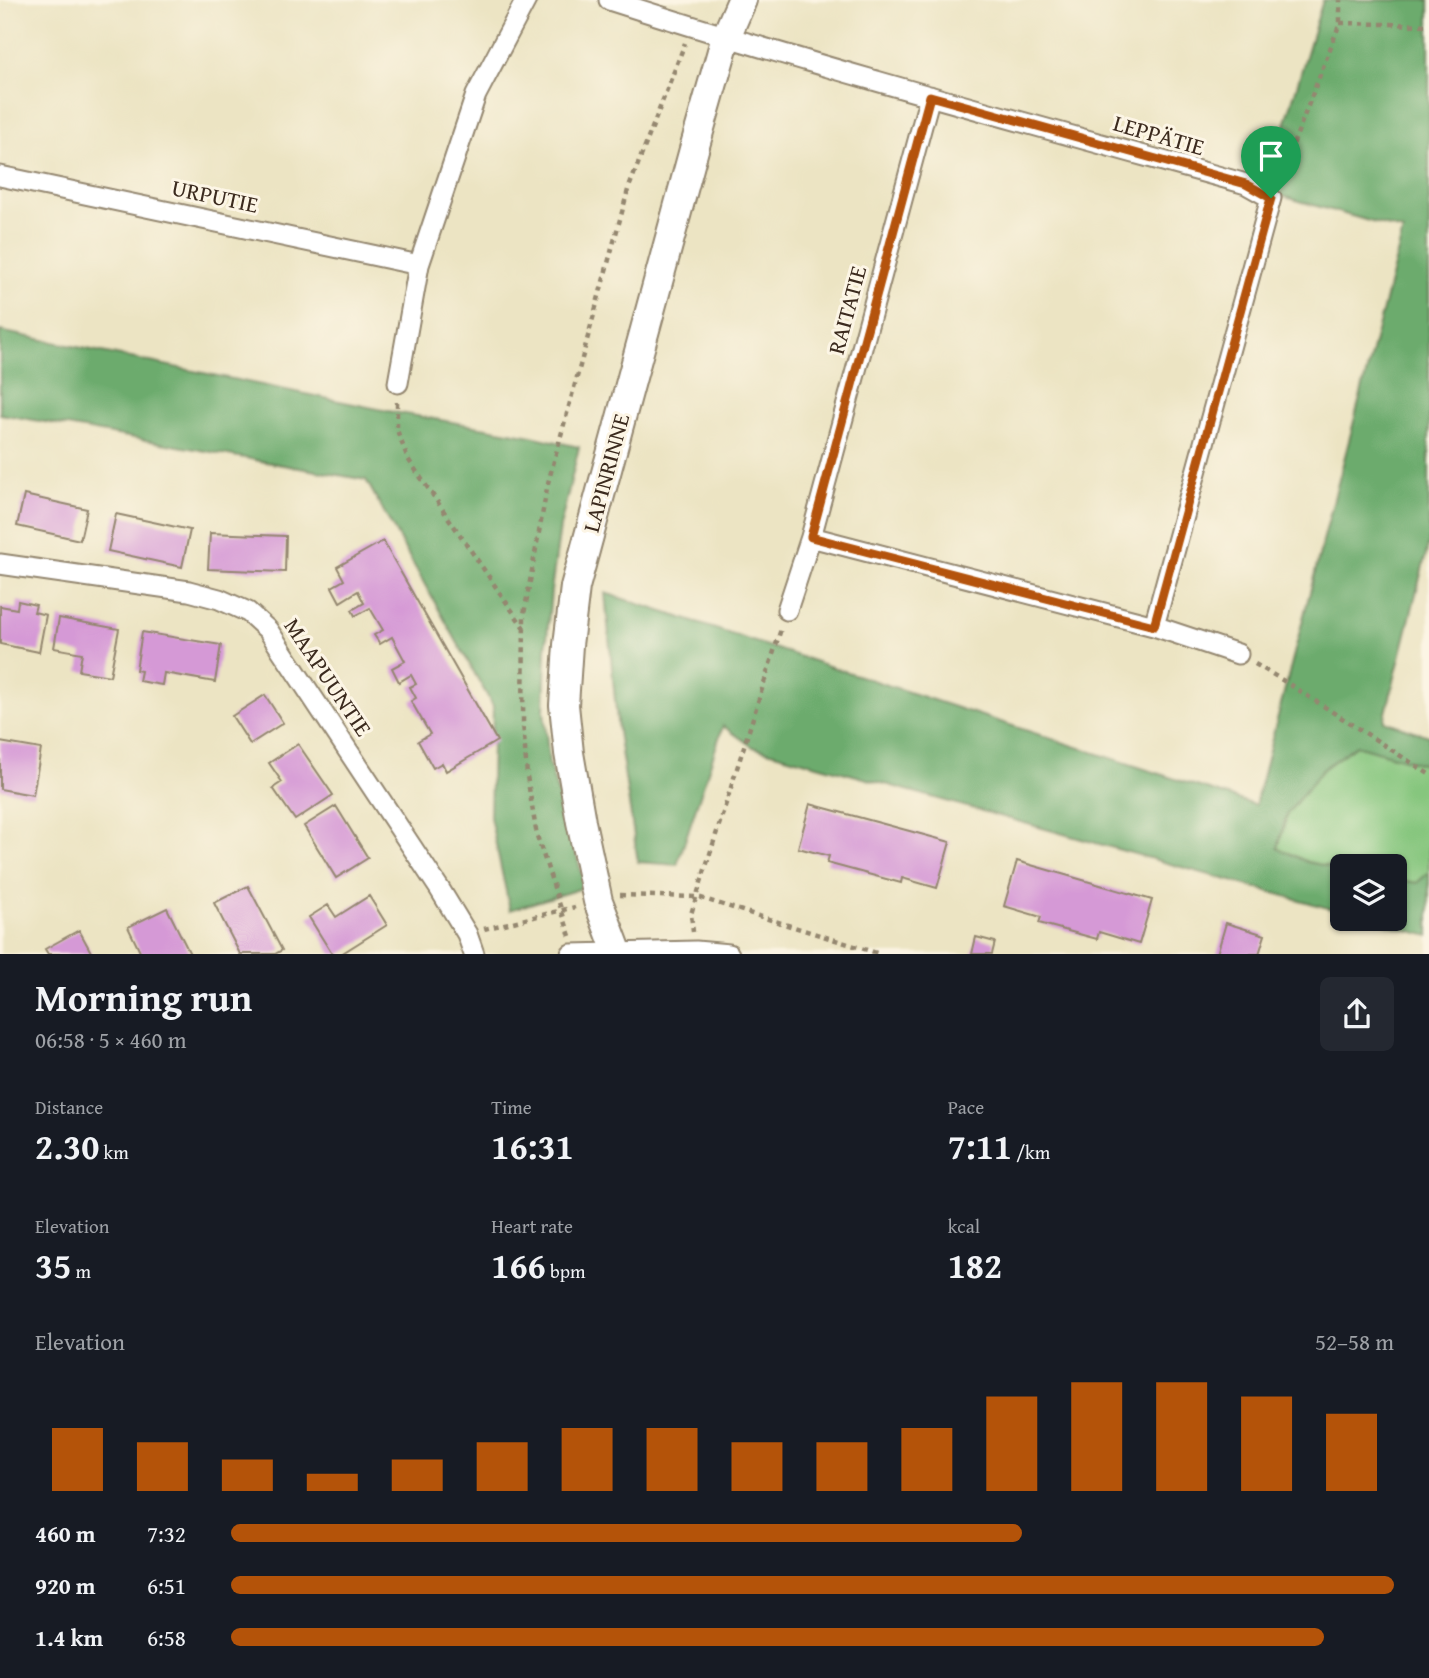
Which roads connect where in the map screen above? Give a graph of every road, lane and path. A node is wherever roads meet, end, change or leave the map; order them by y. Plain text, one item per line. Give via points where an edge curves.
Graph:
1 (526, 0) edge
2 (609, 0) edge
3 (741, 0) edge
4 (1340, 0) edge
5 (1340, 23) junction
6 (1429, 25) edge
7 (726, 37) junction
8 (930, 96) junction
9 (0, 176) edge
10 (1271, 198) junction
11 (419, 265) junction
12 (398, 383) joint
13 (811, 537) junction
14 (0, 564) edge
15 (787, 610) joint
16 (1154, 626) junction
17 (524, 628) dead end
18 (1238, 654) joint
19 (1429, 774) edge
20 (698, 897) junction
21 (696, 951) junction
22 (618, 953) edge
23 (474, 954) edge
24 (571, 954) edge
25 (729, 954) edge
26 (880, 954) edge

1 - 11 street via 476,95
2 - 7 street, LEPPÄTIE
3 - 7 street, LAPINRINNE
4 - 5 path
5 - 6 path
5 - 10 path
7 - 8 street, LEPPÄTIE
7 - 22 street, LAPINRINNE via 588,536 575,587 568,645 564,705 569,753 598,901
8 - 10 street, LEPPÄTIE via 1246,184
8 - 13 street, RAITATIE
9 - 11 street, URPUTIE
10 - 16 street
11 - 12 street
12 - 17 path via 397,430 408,459
13 - 15 street, RAITATIE
13 - 16 street
14 - 23 street, MAAPUUNTIE via 189,591 248,612 268,630 439,888
15 - 20 path
16 - 18 street
18 - 19 path
20 - 21 path via 691,914
20 - 26 path
21 - 22 street
21 - 25 street
22 - 24 street

